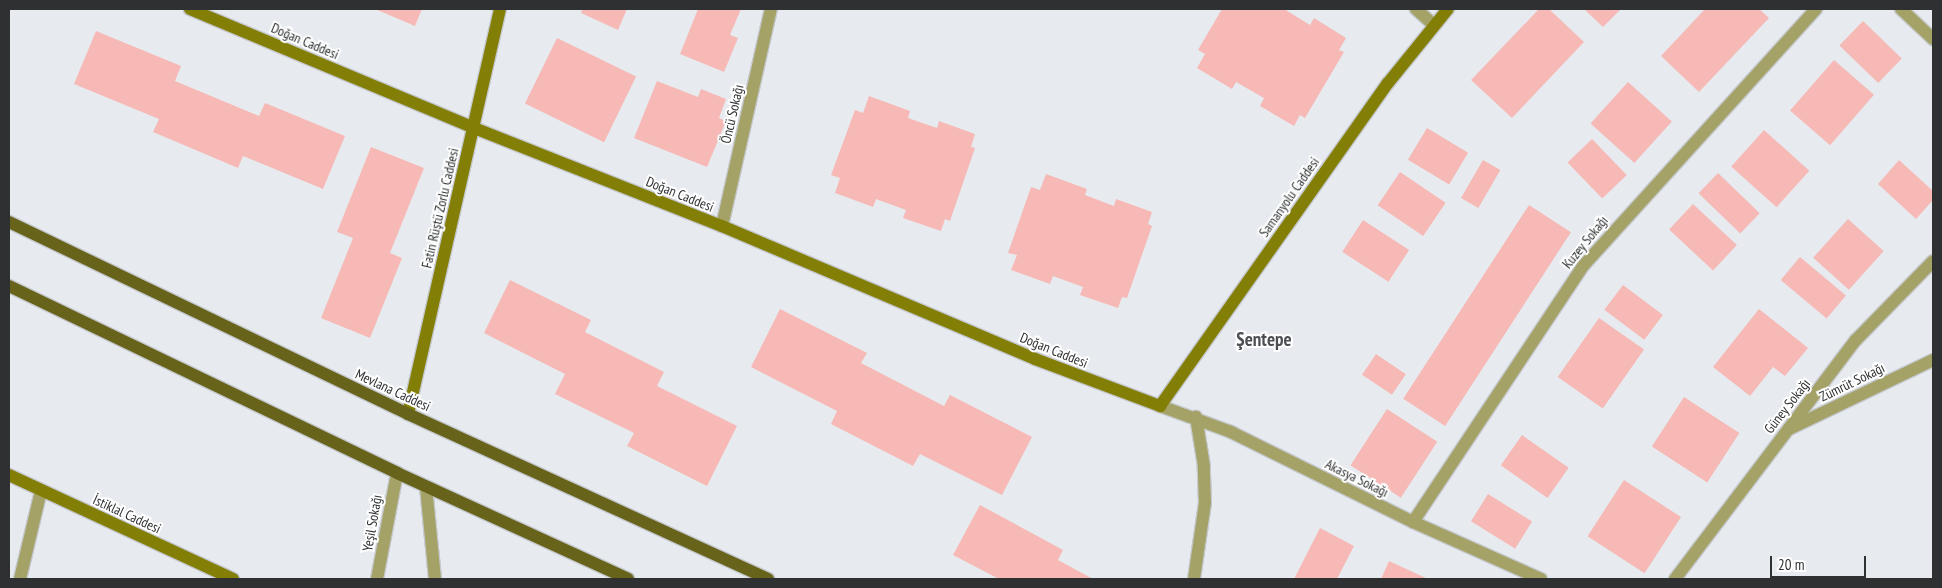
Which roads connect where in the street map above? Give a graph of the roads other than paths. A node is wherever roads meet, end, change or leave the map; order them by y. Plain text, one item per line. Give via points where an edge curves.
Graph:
1 (190, 9) edge
2 (500, 9) edge
3 (771, 9) edge
4 (1416, 9) edge
5 (1448, 9) edge
6 (1816, 9) edge
7 (1901, 9) edge
8 (1434, 25) junction
9 (1933, 39) edge
10 (474, 128) junction
11 (9, 222) edge
12 (722, 226) junction
13 (1933, 261) edge
14 (9, 286) edge
15 (1933, 360) edge
16 (1160, 406) junction
17 (408, 414) junction
18 (1196, 417) junction
19 (1785, 432) junction
20 (397, 473) junction
21 (9, 476) edge
22 (426, 487) junction
23 (41, 490) junction
24 (1412, 522) junction
25 (20, 579) edge
26 (233, 579) edge
27 (378, 579) edge
28 (435, 579) edge
29 (628, 579) edge
30 (768, 579) edge
31 (1194, 579) edge
32 (1541, 579) edge
33 (1675, 579) edge

1 - 10 street, Doğan Caddesi
2 - 10 street, Fatin Rüştü Zorlu Caddesi
3 - 12 street, Öncü Sokağı
4 - 8 street
5 - 8 street, Samanyolu Caddesi
6 - 24 street, Kuzey Sokağı via 1583,266
7 - 9 street
8 - 16 street, Samanyolu Caddesi via 1388,83
10 - 12 street, Doğan Caddesi
10 - 17 street, Fatin Rüştü Zorlu Caddesi
11 - 17 main road, Mevlana Caddesi
12 - 16 street, Doğan Caddesi via 1035,359
13 - 19 street, Güney Sokağı via 1856,340
14 - 20 main road
15 - 19 street, Zümrüt Sokağı
16 - 18 street, Akasya Sokağı
17 - 30 main road, Mevlana Caddesi
18 - 24 street, Akasya Sokağı
18 - 31 street via 1204,466 1205,503
19 - 33 street, Güney Sokağı
20 - 22 main road
20 - 27 street, Yeşil Sokağı
21 - 23 street, İstiklal Caddesi
22 - 28 street
22 - 29 main road
23 - 25 street
23 - 26 street, İstiklal Caddesi
24 - 32 street, Akasya Sokağı

